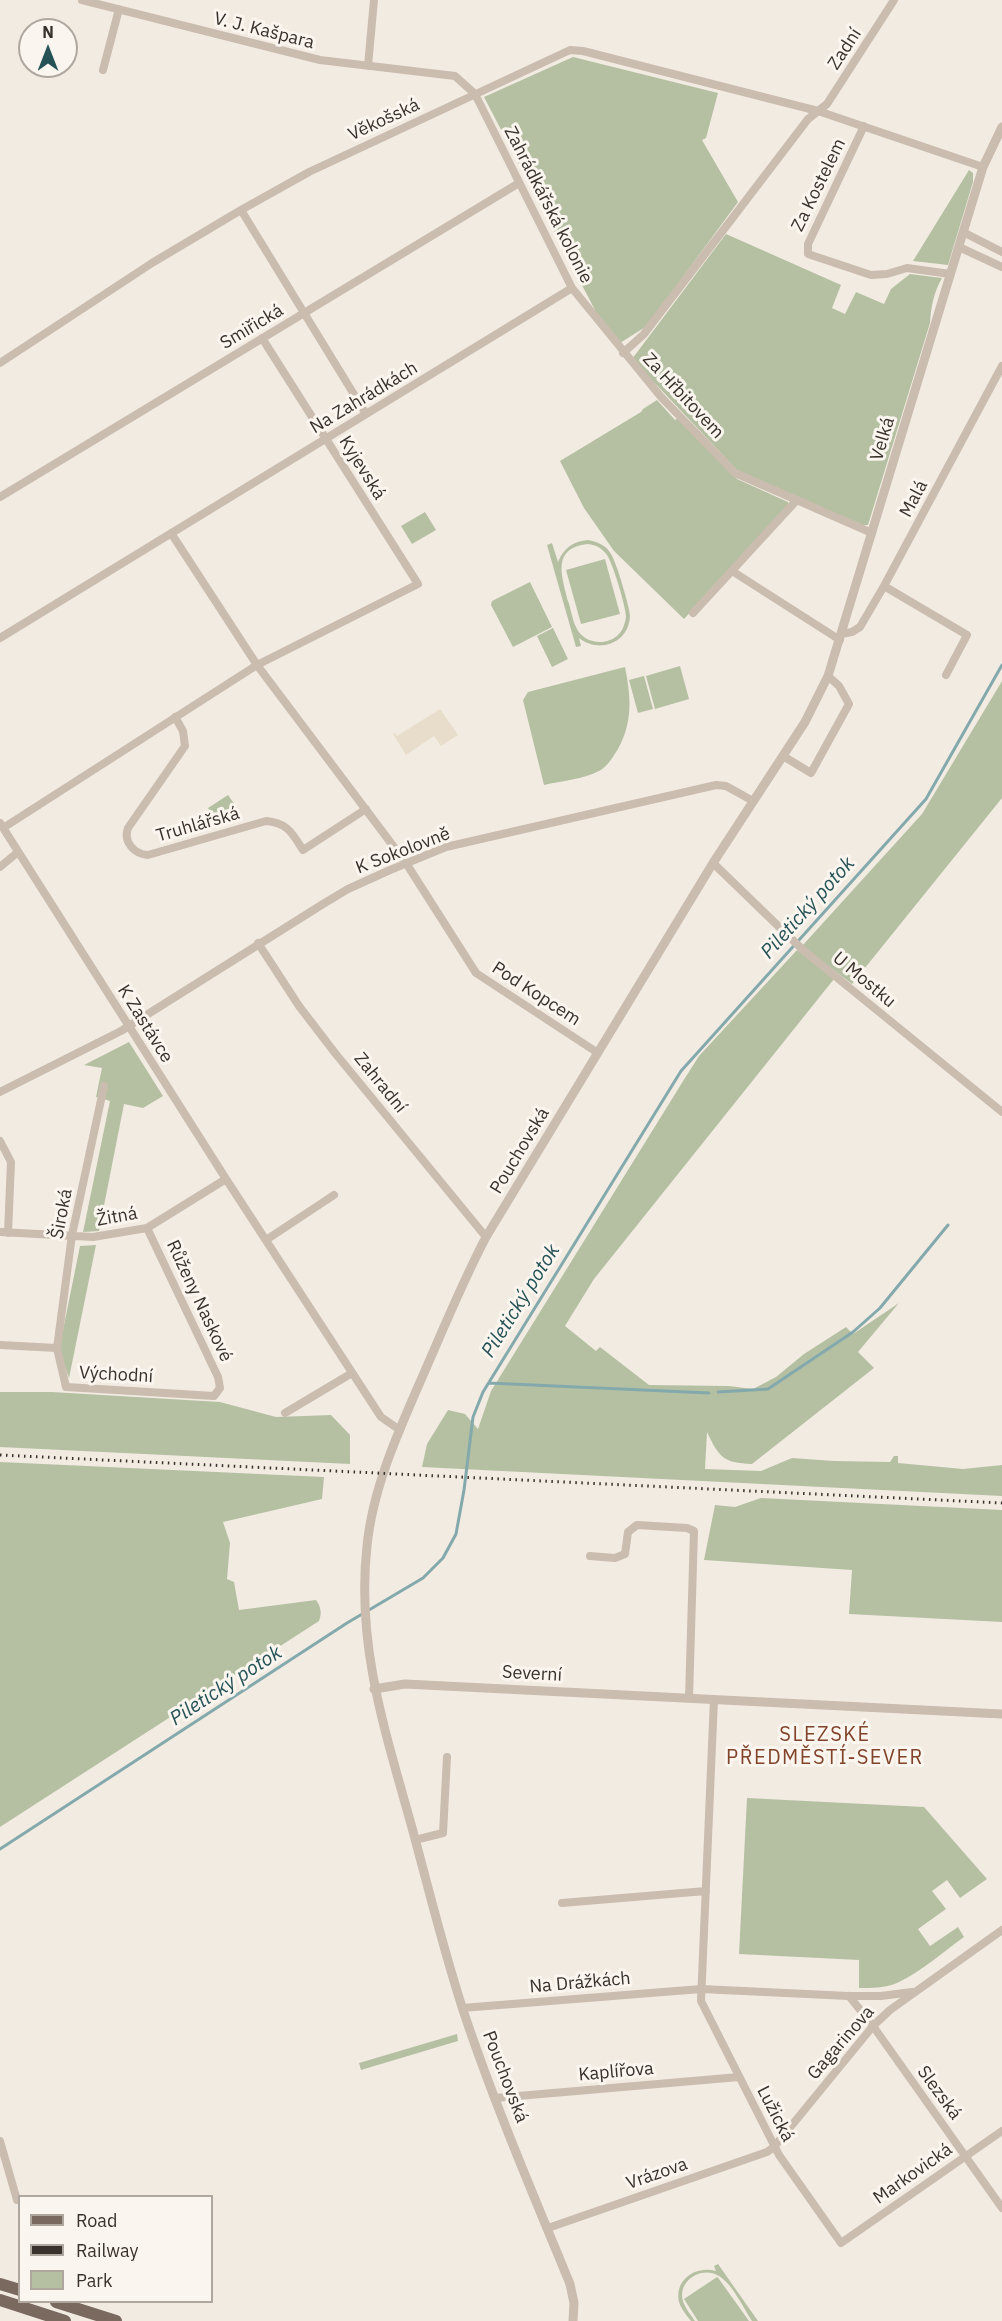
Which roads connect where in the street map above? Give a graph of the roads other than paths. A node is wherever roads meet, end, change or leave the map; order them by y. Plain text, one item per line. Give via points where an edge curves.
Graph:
1 (82, 0) edge
2 (374, 0) edge
3 (894, 0) edge
4 (119, 9) junction
5 (368, 66) junction
6 (103, 70) dead end
7 (475, 94) junction
8 (818, 111) junction
9 (864, 126) junction
10 (1002, 127) edge
11 (983, 167) junction
12 (519, 183) junction
13 (241, 210) junction
14 (963, 232) junction
15 (959, 247) junction
16 (1002, 252) edge
17 (1002, 267) edge
18 (950, 274) junction
19 (572, 288) junction
20 (304, 313) junction
21 (262, 338) junction
22 (623, 353) junction
23 (0, 363) edge
24 (1002, 366) edge
25 (366, 414) junction
26 (326, 439) junction
27 (0, 497) edge
28 (796, 501) junction
29 (171, 533) junction
30 (872, 533) junction
31 (732, 571) junction
32 (884, 586) junction
33 (693, 613) dead end
34 (841, 637) junction
35 (0, 638) edge
36 (257, 665) junction
37 (946, 675) dead end
38 (828, 676) junction
39 (175, 717) junction
40 (783, 756) junction
41 (753, 801) junction
42 (366, 809) junction
43 (2, 826) edge
44 (18, 852) junction
45 (406, 863) junction
46 (713, 863) junction
47 (0, 867) edge
48 (258, 943) junction
49 (129, 1026) junction
50 (598, 1053) junction
51 (104, 1086) dead end
52 (0, 1092) edge
53 (1002, 1112) edge
54 (0, 1141) edge
55 (226, 1179) junction
56 (334, 1195) dead end
57 (147, 1228) junction
58 (4, 1233) edge
59 (72, 1235) junction
60 (486, 1237) junction
61 (266, 1240) junction
62 (0, 1345) edge
63 (57, 1348) junction
64 (352, 1373) junction
65 (220, 1388) joint
66 (285, 1413) dead end
67 (400, 1430) junction
68 (590, 1556) dead end
69 (374, 1689) junction
70 (689, 1698) junction
71 (714, 1699) junction
72 (1002, 1713) edge
73 (447, 1757) dead end
74 (415, 1840) junction
75 (706, 1891) junction
76 (562, 1903) dead end
77 (1002, 1930) edge
78 (701, 1989) junction
79 (915, 1991) junction
80 (849, 1996) junction
81 (462, 2008) junction
82 (873, 2026) junction
83 (739, 2077) junction
84 (495, 2098) junction
85 (1002, 2131) edge
86 (0, 2141) edge
87 (774, 2147) junction
88 (966, 2156) junction
89 (17, 2200) dead end
90 (1002, 2208) edge
91 (548, 2228) junction
92 (841, 2243) joint
93 (0, 2284) edge
94 (18, 2289) edge
95 (0, 2300) edge
96 (62, 2303) edge
97 (65, 2321) edge
98 (116, 2321) edge
99 (573, 2321) edge

1 - 4 street, V. J. Kašpara
2 - 5 street
3 - 8 street, Zadní via 827,104
4 - 5 street, V. J. Kašpara via 320,60
4 - 6 street
5 - 7 street, V. J. Kašpara via 455,76
7 - 8 street, Věkošská via 576,50
7 - 12 street, Zahrádkářská kolonie
7 - 13 street, Věkošská via 309,172
8 - 9 street, Za Kostelem
8 - 22 street, Za Hřbitovem via 644,334
9 - 11 street, Za Kostelem
9 - 18 street, Za Kostelem via 807,247 808,254 871,275 907,268
10 - 11 street, Velká
11 - 14 street, Velká
12 - 19 street, Zahrádkářská kolonie
12 - 20 street, Smiřická
13 - 20 street, Kyjevská
13 - 23 street, Věkošská
14 - 15 street, Velká
14 - 16 street
15 - 17 street
15 - 18 street, Velká
18 - 30 street, Velká
19 - 22 street, Zahrádkářská kolonie
19 - 25 street, Na Zahrádkách
20 - 21 street, Smiřická
20 - 25 street, Kyjevská
21 - 26 street, Kyjevská
21 - 27 street, Smiřická
22 - 28 street, Za Hřbitovem via 735,473
24 - 32 street, Malá
25 - 26 street, Na Zahrádkách
26 - 29 street, Na Zahrádkách
26 - 36 street, Kyjevská via 418,584
28 - 30 street, Za Hřbitovem
28 - 31 street
29 - 35 street, Na Zahrádkách
29 - 36 street
30 - 34 street, Velká
31 - 33 street
31 - 34 street
32 - 34 street, Malá via 860,627
32 - 37 street via 968,635
34 - 38 street, Pouchovská
36 - 39 street
36 - 42 street
38 - 40 street, Pouchovská
38 - 40 street via 849,704 811,773
39 - 42 street, Truhlářská via 185,746 126,834 133,850 141,854 266,821 280,822 303,850
39 - 43 street
40 - 41 street, Pouchovská
41 - 45 street, K Sokolovně via 726,786 716,785 446,847
41 - 46 street, Pouchovská
42 - 45 street
43 - 44 street, K Zastávce
44 - 47 street
44 - 49 street, K Zastávce
45 - 48 street, K Sokolovně via 348,889
45 - 50 street, Pod Kopcem via 476,973
46 - 50 street, Pouchovská
46 - 53 street, U Mostku via 803,950
48 - 49 street, K Sokolovně
48 - 60 street, Zahradní via 335,1053
49 - 52 street, K Sokolovně
49 - 55 street, K Zastávce
50 - 60 street, Pouchovská
51 - 59 street, Široká
54 - 58 street via 11,1162
55 - 57 street, Žitná
55 - 61 street, K Zastávce
56 - 61 street
57 - 59 street, Žitná via 93,1237
57 - 65 street, Růženy Naskové
58 - 59 street, Žitná
59 - 63 street, Široká
60 - 67 street, Pouchovská
61 - 64 street, K Zastávce
62 - 63 street, Východní
63 - 65 street, Východní via 66,1387 214,1396
64 - 66 street
64 - 67 street, K Zastávce via 381,1417
67 - 69 street, Pouchovská via 373,1511 367,1545 363,1596
68 - 70 street via 615,1558 624,1554 628,1532 637,1526 687,1528 694,1532
69 - 70 street, Severní via 405,1684
69 - 74 street, Pouchovská
70 - 71 street, Severní
71 - 72 street, Severní
71 - 75 street
73 - 74 street via 443,1833
74 - 81 street, Pouchovská
75 - 76 street
75 - 78 street
77 - 79 street, Gagarinova
78 - 80 street
78 - 81 street, Na Drážkách
78 - 83 street, Lužická via 701,2001
79 - 80 street
79 - 82 street, Gagarinova
80 - 82 street, Slezská
81 - 84 street, Pouchovská
82 - 87 street, Gagarinova
82 - 88 street, Slezská
83 - 84 street, Kaplířova
83 - 87 street, Lužická
84 - 91 street, Pouchovská
85 - 88 street, Markovická
86 - 89 street
87 - 91 street, Vrázova via 764,2154
87 - 92 street, Lužická
88 - 90 street, Slezská
88 - 92 street, Markovická
91 - 99 street, Pouchovská via 573,2291
93 - 94 main road
95 - 97 main road
96 - 98 main road

